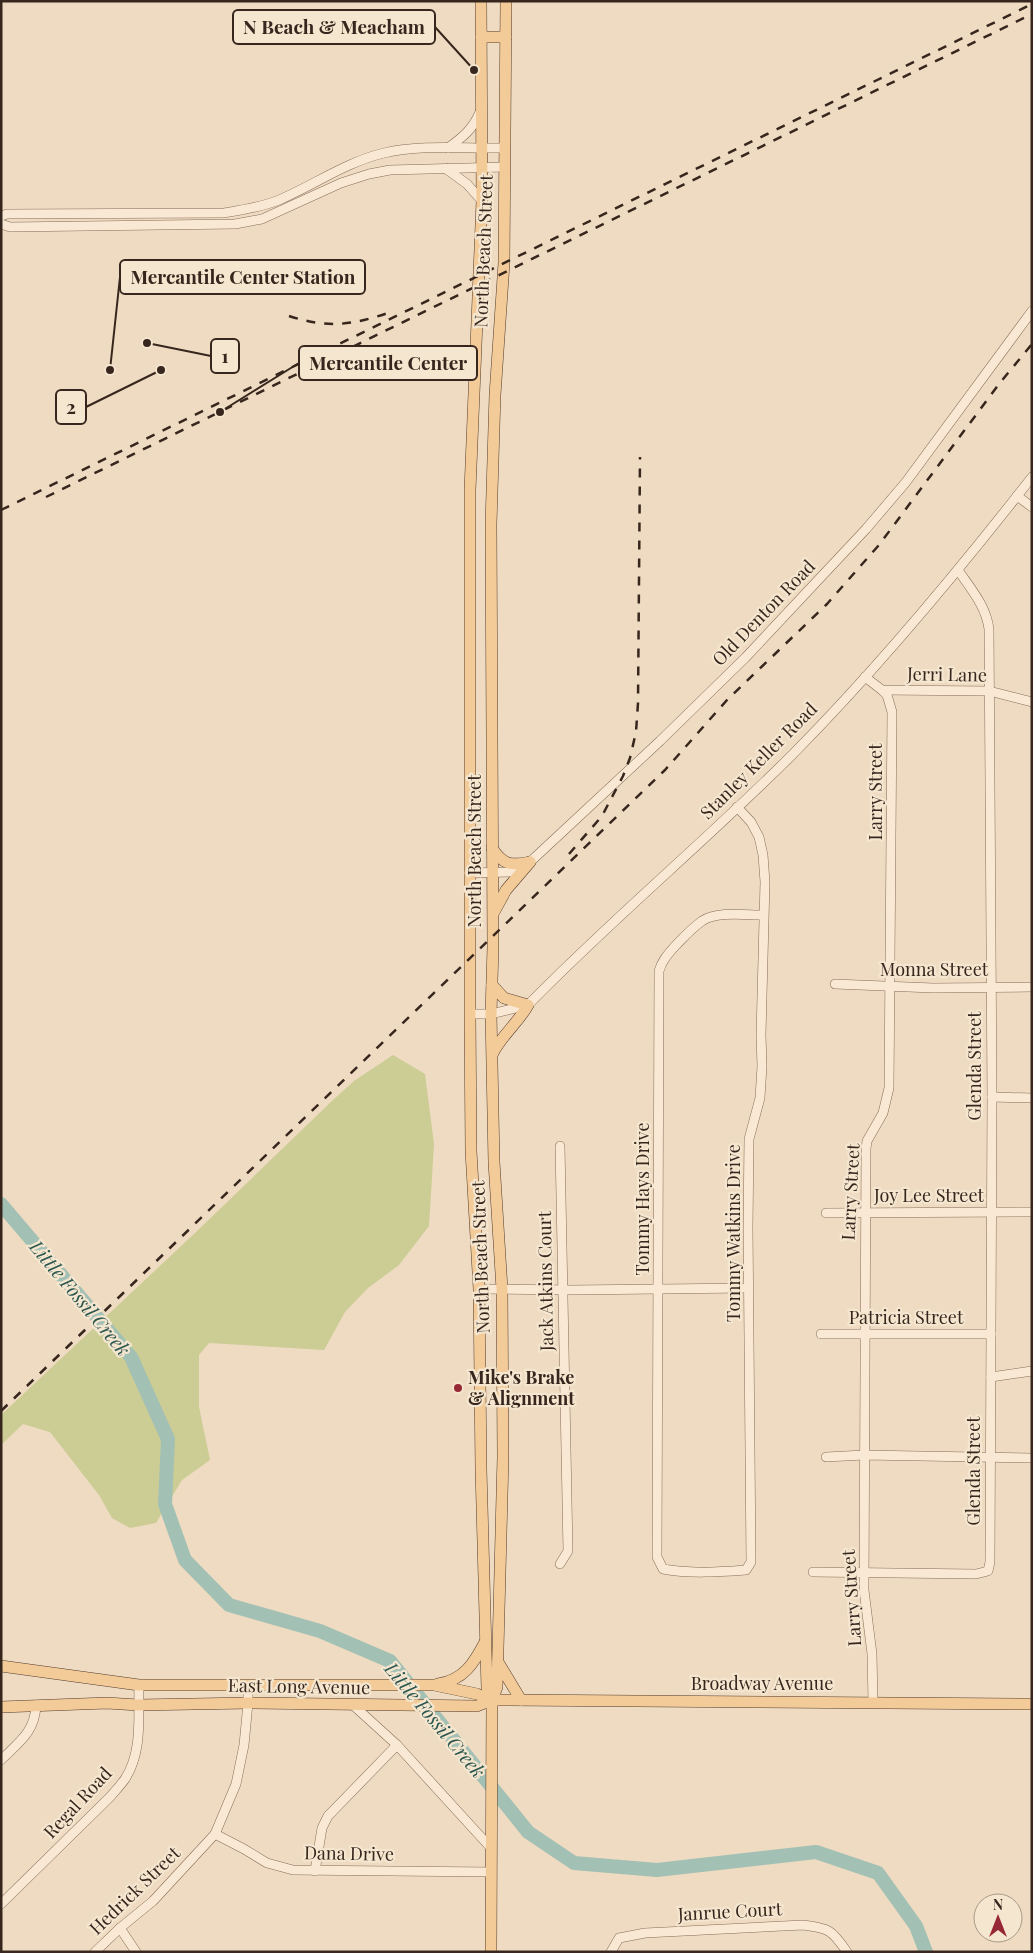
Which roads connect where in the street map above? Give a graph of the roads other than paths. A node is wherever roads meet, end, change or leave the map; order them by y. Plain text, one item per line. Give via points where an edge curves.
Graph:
1 (481, 1) edge
2 (506, 1) edge
3 (481, 37) junction
4 (506, 37) junction
5 (481, 109) junction
6 (447, 148) junction
7 (505, 148) junction
8 (482, 149) junction
9 (505, 167) junction
10 (445, 168) junction
11 (481, 168) junction
12 (482, 201) junction
13 (1, 216) edge
14 (1, 224) edge
15 (1032, 311) edge
16 (1032, 477) edge
17 (470, 490) junction
18 (492, 490) junction
19 (1017, 496) junction
20 (1032, 507) edge
21 (958, 570) junction
22 (492, 652) junction
23 (470, 653) junction
24 (865, 677) junction
25 (882, 690) junction
26 (989, 691) junction
27 (1032, 702) edge
28 (737, 807) junction
29 (492, 848) junction
30 (530, 862) junction
31 (469, 873) junction
32 (493, 873) junction
33 (763, 915) junction
34 (493, 916) junction
35 (835, 984) dead end
36 (492, 985) junction
37 (891, 986) junction
38 (991, 986) junction
39 (1032, 987) edge
40 (528, 1006) junction
41 (470, 1014) junction
42 (491, 1014) junction
43 (492, 1055) junction
44 (992, 1097) junction
45 (1032, 1098) edge
46 (560, 1146) dead end
47 (991, 1212) junction
48 (1032, 1212) edge
49 (826, 1213) dead end
50 (865, 1213) junction
51 (748, 1288) junction
52 (479, 1289) junction
53 (502, 1289) junction
54 (563, 1290) junction
55 (659, 1290) junction
56 (821, 1334) dead end
57 (864, 1334) junction
58 (991, 1334) junction
59 (1032, 1370) edge
60 (991, 1377) junction
61 (864, 1455) junction
62 (826, 1456) dead end
63 (481, 1458) junction
64 (503, 1458) junction
65 (991, 1458) junction
66 (1032, 1458) edge
67 (657, 1557) joint
68 (560, 1564) dead end
69 (813, 1572) dead end
70 (864, 1573) junction
71 (486, 1642) junction
72 (498, 1662) junction
73 (1, 1666) edge
74 (139, 1685) junction
75 (248, 1685) junction
76 (434, 1685) junction
77 (492, 1700) junction
78 (521, 1700) junction
79 (873, 1702) junction
80 (248, 1703) junction
81 (1032, 1704) edge
82 (36, 1705) junction
83 (138, 1705) junction
84 (353, 1705) junction
85 (1, 1707) edge
86 (396, 1745) junction
87 (1, 1760) edge
88 (215, 1834) junction
89 (491, 1848) junction
90 (315, 1871) junction
91 (491, 1872) junction
92 (1, 1904) edge
93 (120, 1928) junction
94 (95, 1952) edge
95 (136, 1952) edge
96 (491, 1952) edge
97 (611, 1952) edge
98 (847, 1952) edge

1 - 3 main road, North Beach Street
2 - 4 main road, North Beach Street
3 - 4 main road
3 - 5 main road, North Beach Street
4 - 7 main road, North Beach Street
5 - 6 street via 468,133
5 - 8 main road, North Beach Street
6 - 8 street
6 - 13 street via 382,153 335,171 279,200 224,213
7 - 8 street
7 - 9 main road, North Beach Street
8 - 11 main road, North Beach Street
9 - 11 street
9 - 18 main road, North Beach Street via 504,263
10 - 11 street
10 - 12 street via 467,184
10 - 14 street via 369,174 341,183 262,219 235,224 20,227
11 - 12 main road, North Beach Street
12 - 17 main road, North Beach Street
15 - 30 street, Old Denton Road via 906,482 866,528 746,656
16 - 19 street, Stanley Keller Road
17 - 18 main road
17 - 23 main road, North Beach Street
18 - 22 main road, North Beach Street
19 - 20 street
19 - 21 street, Stanley Keller Road
21 - 24 street, Stanley Keller Road
21 - 26 street, Glenda Street via 988,617
22 - 23 main road
22 - 29 main road, North Beach Street
23 - 31 main road, North Beach Street
24 - 25 street, Jerri Lane
24 - 28 street, Stanley Keller Road
25 - 26 street, Jerri Lane
25 - 37 street, Larry Street via 892,712
26 - 27 street, Jerri Lane
26 - 38 street, Glenda Street
28 - 33 street, Tommy Watkins Drive via 751,822 761,846 765,882
28 - 40 street, Stanley Keller Road
29 - 30 main road via 508,864
29 - 32 main road, North Beach Street
30 - 32 street, Old Denton Road via 512,872
30 - 34 main road via 506,890
31 - 32 street, Old Denton Road
31 - 41 main road, North Beach Street
32 - 34 main road, North Beach Street
33 - 51 street, Tommy Watkins Drive via 762,1066 760,1098 749,1139
33 - 55 street, Tommy Hays Drive via 720,916 703,920 660,964
34 - 36 main road, North Beach Street
35 - 37 street, Monna Street
36 - 40 main road via 504,998
36 - 42 main road, North Beach Street
37 - 38 street, Monna Street
37 - 50 street, Larry Street via 889,1088 883,1113 867,1141
38 - 39 street, Monna Street
38 - 44 street, Glenda Street
40 - 42 street
40 - 43 main road
41 - 42 street
41 - 52 main road, North Beach Street via 471,1151
42 - 43 main road, North Beach Street
43 - 53 main road, North Beach Street via 494,1162
44 - 45 street
44 - 47 street, Glenda Street
46 - 54 street, Jack Atkins Court
47 - 48 street, Joy Lee Street
47 - 50 street, Joy Lee Street
47 - 58 street, Glenda Street
49 - 50 street, Joy Lee Street
50 - 57 street, Larry Street
51 - 55 street
51 - 67 street, Tommy Watkins Drive via 751,1562 746,1570 676,1571 663,1569
52 - 53 street
52 - 63 main road, North Beach Street
53 - 54 street
53 - 64 main road, North Beach Street
54 - 55 street
54 - 68 street, Jack Atkins Court via 568,1551
55 - 67 street, Tommy Hays Drive
56 - 57 street, Patricia Street
57 - 58 street, Patricia Street
57 - 61 street, Larry Street
58 - 60 street, Glenda Street
59 - 60 street
60 - 65 street, Glenda Street
61 - 62 street
61 - 65 street
61 - 70 street, Larry Street
63 - 64 main road
63 - 71 main road, North Beach Street
64 - 72 main road, North Beach Street
65 - 66 street
65 - 70 street, Glenda Street via 988,1571 976,1574
69 - 70 street
70 - 79 street, Larry Street
71 - 76 main road via 468,1671 452,1681
71 - 77 main road, North Beach Street via 486,1688
72 - 77 main road, North Beach Street via 497,1687
72 - 78 main road
73 - 74 main road, East Long Avenue
74 - 75 main road, East Long Avenue
74 - 83 street, Regal Road
75 - 76 main road, East Long Avenue
75 - 80 street, Hedrick Street
76 - 77 main road, East Long Avenue
77 - 78 main road, Broadway Avenue
77 - 84 main road, East Long Avenue via 476,1706
77 - 89 main road, North Beach Street
78 - 79 main road, Broadway Avenue
79 - 81 main road, Broadway Avenue
80 - 83 main road, East Long Avenue
80 - 84 main road, East Long Avenue
80 - 88 street, Hedrick Street via 236,1784
82 - 83 main road, East Long Avenue
82 - 85 main road, East Long Avenue
82 - 87 street via 35,1718 28,1733
83 - 92 street, Regal Road via 139,1740 125,1779
84 - 86 street
86 - 89 street
86 - 90 street via 328,1816 322,1828
88 - 90 street, Dana Drive via 267,1863 293,1870
88 - 93 street, Hedrick Street via 152,1901
89 - 91 main road, North Beach Street
90 - 91 street, Dana Drive
91 - 96 main road, North Beach Street
93 - 94 street, Hedrick Street
93 - 95 street
97 - 98 street, Janrue Court via 620,1938 644,1933 803,1925 819,1926 834,1933

